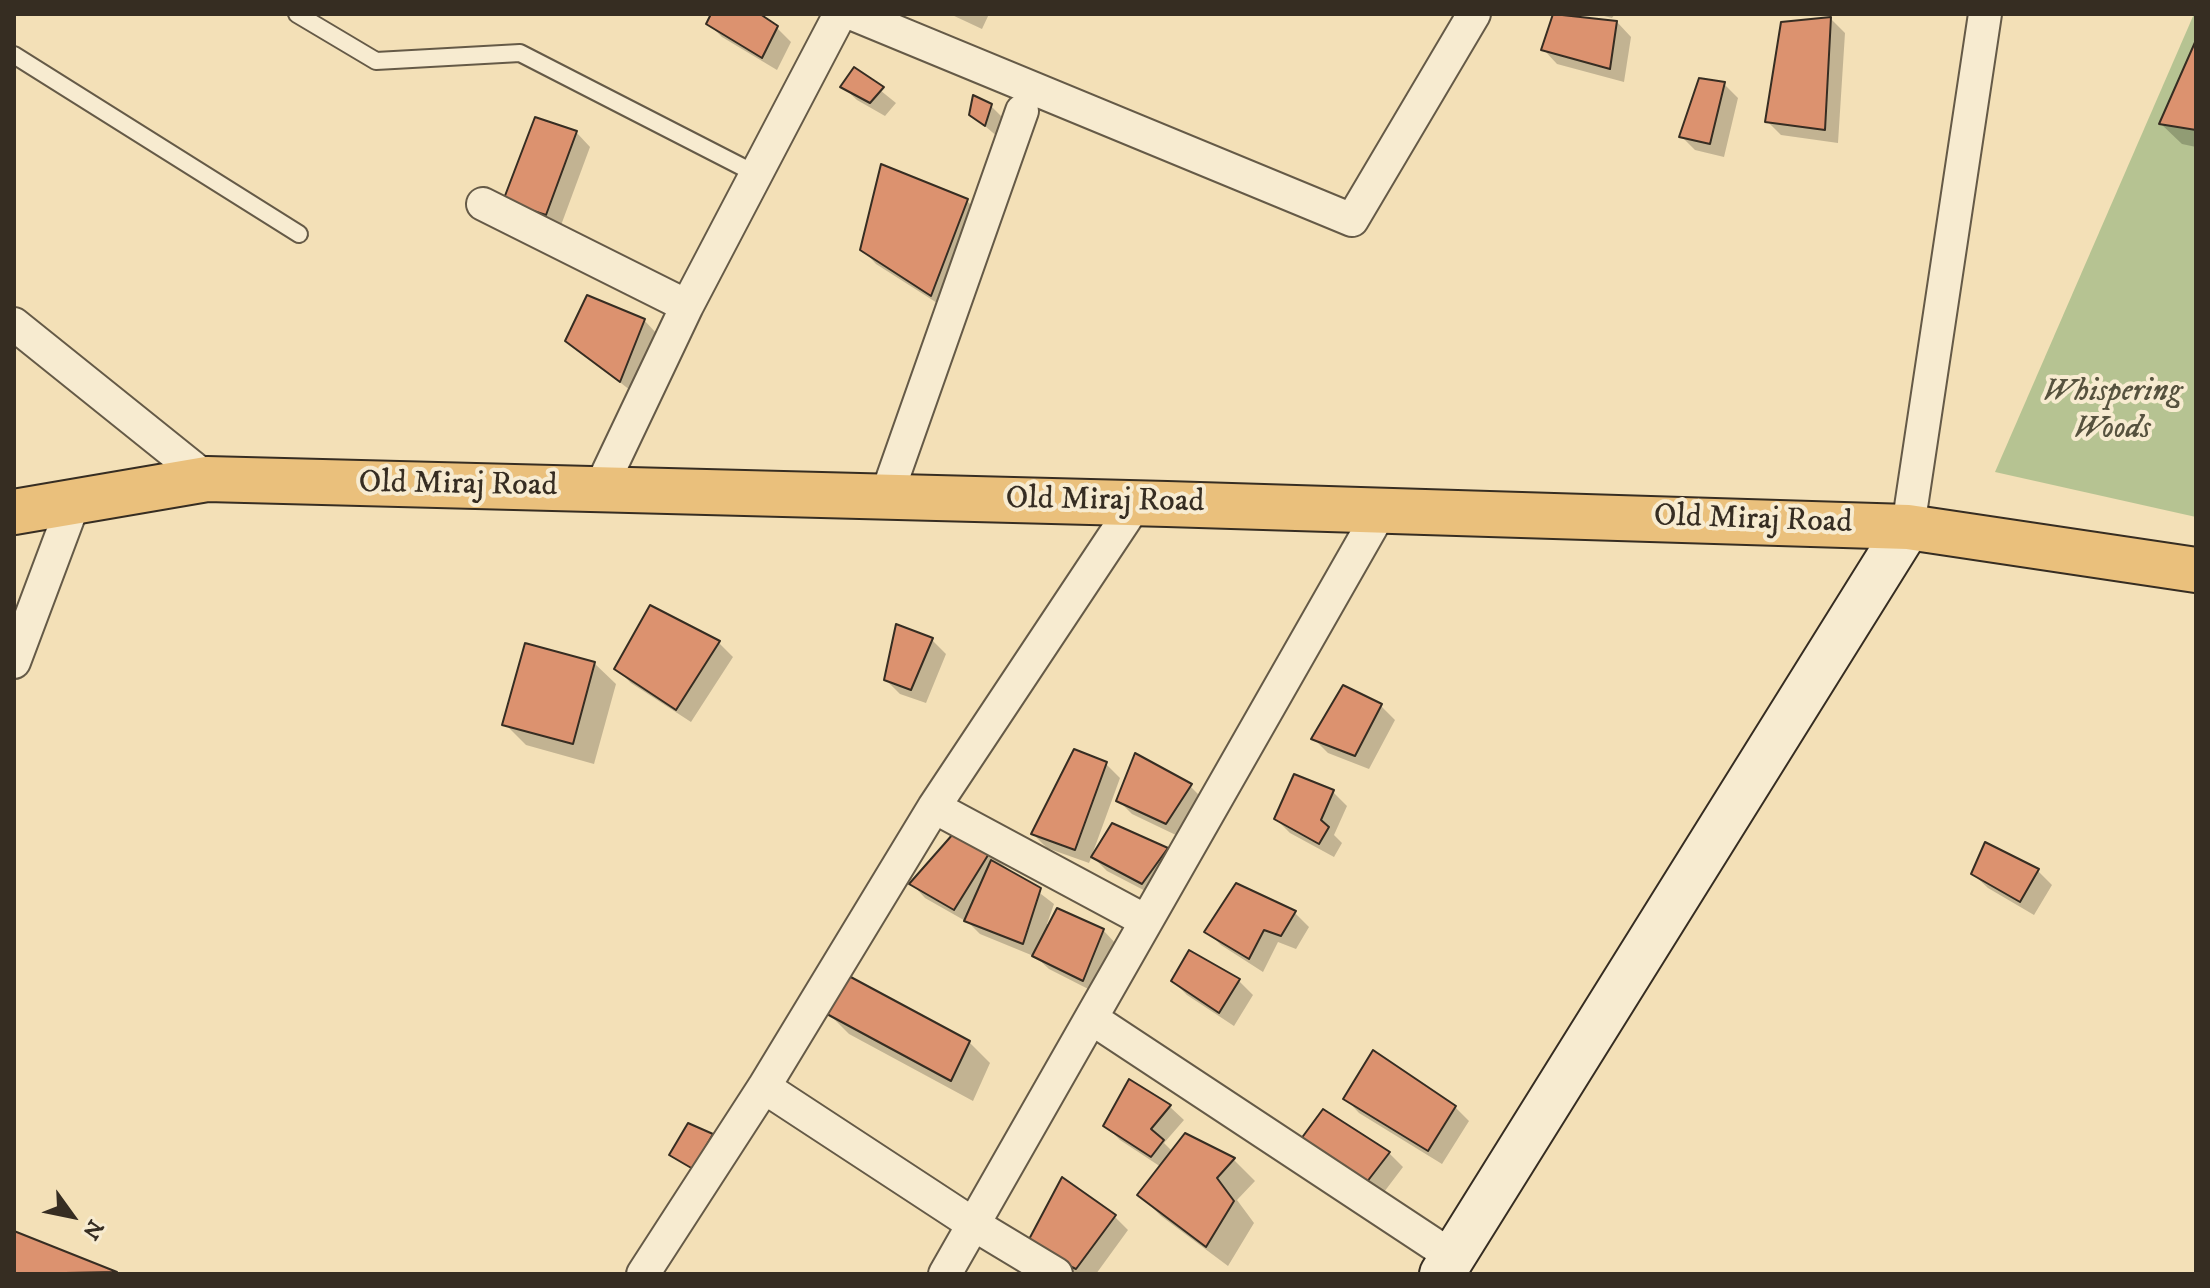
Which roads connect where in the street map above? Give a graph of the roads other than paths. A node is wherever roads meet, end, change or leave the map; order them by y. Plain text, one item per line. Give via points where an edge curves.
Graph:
1 (297, 14) edge
2 (840, 14) edge
3 (853, 14) edge
4 (1474, 14) edge
5 (1985, 14) edge
6 (14, 55) edge
7 (1022, 111) dead end
8 (758, 175) junction
9 (483, 204) dead end
10 (299, 234) dead end
11 (687, 306) junction
12 (14, 324) edge
13 (207, 479) junction
14 (600, 489) junction
15 (886, 497) junction
16 (74, 502) junction
17 (1136, 503) junction
18 (1381, 510) junction
19 (14, 512) edge
20 (1908, 527) junction
21 (2196, 570) edge
22 (14, 662) edge
23 (934, 807) junction
24 (1146, 921) junction
25 (1091, 1018) junction
26 (764, 1087) junction
27 (973, 1224) junction
28 (1448, 1265) edge
29 (643, 1274) edge
30 (945, 1274) edge
31 (1056, 1274) edge

1 - 8 lane via 376,61 520,53
2 - 8 street
3 - 4 street via 1352,220
5 - 20 street
6 - 10 lane
7 - 15 street
8 - 11 street
9 - 11 street
11 - 14 street
12 - 13 street
13 - 14 main road, Old Miraj Road
13 - 16 main road, Old Miraj Road
14 - 15 main road, Old Miraj Road
15 - 17 main road, Old Miraj Road
16 - 19 main road, Old Miraj Road
16 - 22 street
17 - 18 main road, Old Miraj Road
17 - 23 street
18 - 20 main road, Old Miraj Road
18 - 24 street
20 - 21 main road, Old Miraj Road
20 - 28 street
23 - 24 street
23 - 26 street
24 - 25 street
25 - 27 street
25 - 28 street
26 - 27 street
26 - 29 street
27 - 30 street
27 - 31 street

